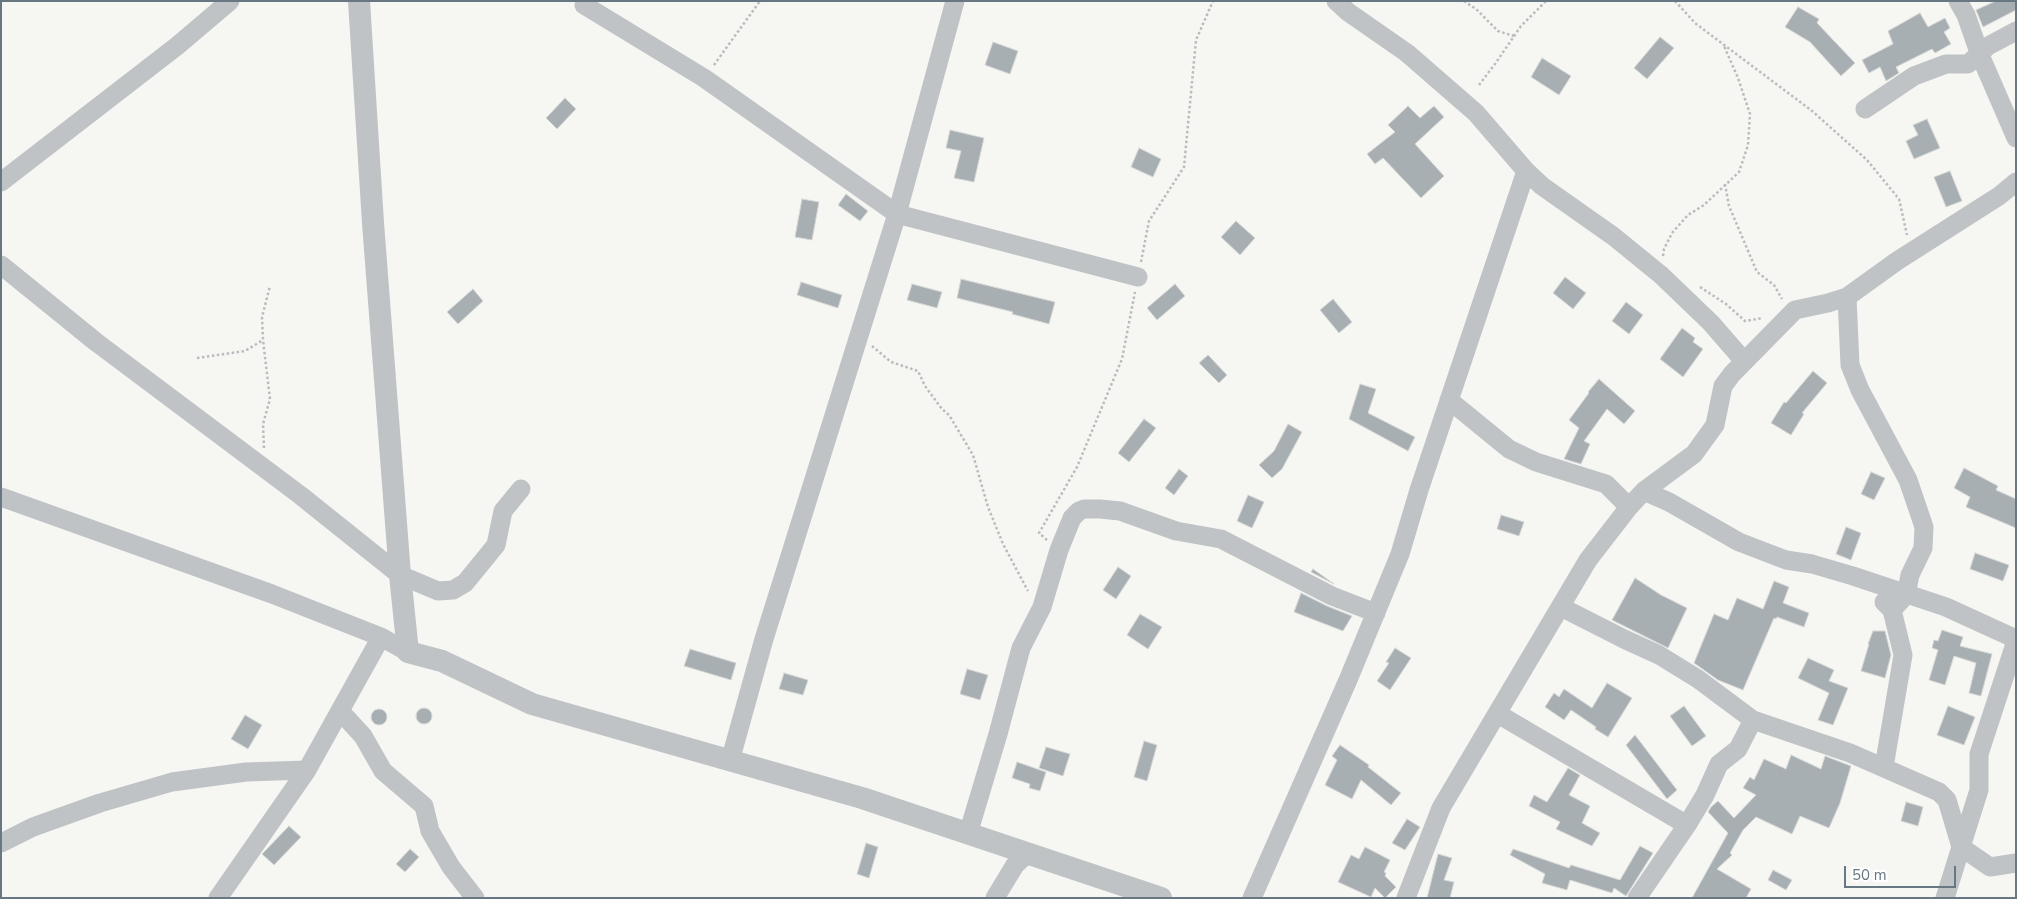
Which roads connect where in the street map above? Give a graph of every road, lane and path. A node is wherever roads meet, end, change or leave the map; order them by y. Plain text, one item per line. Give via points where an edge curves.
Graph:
1 (230, 1) edge
2 (359, 1) edge
3 (760, 1) edge
4 (955, 1) edge
5 (1336, 1) edge
6 (1464, 1) edge
7 (1546, 1) edge
8 (1675, 1) edge
9 (1958, 1) edge
10 (584, 5) dead end
11 (2016, 31) edge
12 (1514, 36) junction
13 (1724, 46) junction
14 (1980, 55) junction
15 (704, 78) junction
16 (1479, 85) dead end
17 (1865, 109) dead end
18 (2016, 138) edge
19 (1526, 172) junction
20 (1, 182) edge
21 (2016, 182) edge
22 (1725, 184) junction
23 (897, 214) junction
24 (1910, 252) junction
25 (1663, 258) dead end
26 (1, 265) edge
27 (1138, 277) dead end
28 (1693, 284) dead end
29 (270, 286) dead end
30 (1847, 297) junction
31 (1792, 314) junction
32 (861, 330) junction
33 (263, 340) junction
34 (197, 358) dead end
35 (1744, 361) junction
36 (1449, 400) junction
37 (271, 474) junction
38 (521, 489) dead end
39 (1644, 491) junction
40 (1, 497) edge
41 (1629, 507) junction
42 (400, 575) junction
43 (1870, 583) junction
44 (1906, 595) junction
45 (1042, 607) junction
46 (1561, 607) junction
47 (1892, 610) junction
48 (1376, 613) junction
49 (381, 637) junction
50 (2016, 640) edge
51 (408, 652) junction
52 (340, 711) junction
53 (1498, 714) junction
54 (1752, 720) junction
55 (730, 761) junction
56 (1884, 766) junction
57 (307, 770) junction
58 (1687, 825) junction
59 (968, 834) junction
60 (1, 843) edge
61 (1961, 847) junction
62 (1028, 854) junction
63 (2016, 863) edge
64 (218, 898) edge
65 (475, 898) edge
66 (995, 898) edge
67 (1162, 898) edge
68 (1252, 898) edge
69 (1406, 898) edge
70 (1637, 898) edge
71 (1946, 898) edge

1 - 20 street via 178,46
2 - 42 street
3 - 15 path
4 - 23 street
5 - 19 street via 1407,53 1476,113
6 - 12 path via 1498,31
7 - 12 path
8 - 13 path via 1695,23
9 - 14 street
10 - 15 street
11 - 14 street via 1988,46
12 - 16 path
13 - 22 path via 1750,114 1748,145 1739,172
13 - 24 path via 1810,110 1867,160 1898,200
14 - 17 street via 1968,64 1946,64 1914,76
14 - 18 street
15 - 23 street
19 - 35 street via 1661,275 1711,323
19 - 36 street
21 - 24 street
22 - 25 path via 1672,233
22 - 31 path via 1729,206 1757,272 1774,285
23 - 27 street
23 - 32 street
24 - 30 street
26 - 37 street via 96,342
28 - 31 path via 1726,304 1745,321 1785,312
29 - 33 path via 262,317
30 - 31 street via 1800,308
30 - 44 street via 1850,365 1908,480 1924,527 1923,548 1910,576
31 - 35 street
32 - 45 path via 874,348 891,362 918,371 925,386 949,415 973,455 1003,544 1029,592
32 - 55 street via 764,639
33 - 34 path via 245,351
33 - 37 path via 270,399 263,424 264,452
35 - 39 street via 1723,386 1715,425 1694,454
36 - 41 street via 1509,449 1536,462 1606,484
36 - 48 street via 1400,554
37 - 42 street
38 - 42 street via 503,511 496,545 465,583 453,590 438,591
39 - 41 street
39 - 43 street via 1739,542 1786,560 1812,564
40 - 49 street via 272,594
41 - 46 street via 1588,560
42 - 51 street
43 - 44 street
43 - 47 street
44 - 47 street
44 - 50 street via 1946,607
45 - 48 street via 1072,518 1084,509 1100,509 1120,511 1176,531 1221,538 1332,596
45 - 59 street via 1021,648
46 - 53 street
46 - 54 street via 1659,655 1698,679
47 - 56 street via 1903,655
48 - 68 street
49 - 51 street
49 - 52 street
50 - 61 street via 1979,754 1979,790
51 - 55 street via 442,661 532,704
52 - 57 street
52 - 65 street via 363,736 383,771 424,806 430,831 451,867
53 - 58 street
53 - 69 street via 1442,808
54 - 56 street
54 - 58 street via 1738,749 1719,764
55 - 59 street via 862,798
56 - 61 street via 1940,792 1947,800
57 - 60 street via 246,772 172,782 91,806 33,827
57 - 64 street
58 - 70 street
59 - 62 street
61 - 63 street via 1990,868
61 - 71 street
62 - 66 street via 1015,865
62 - 67 street

